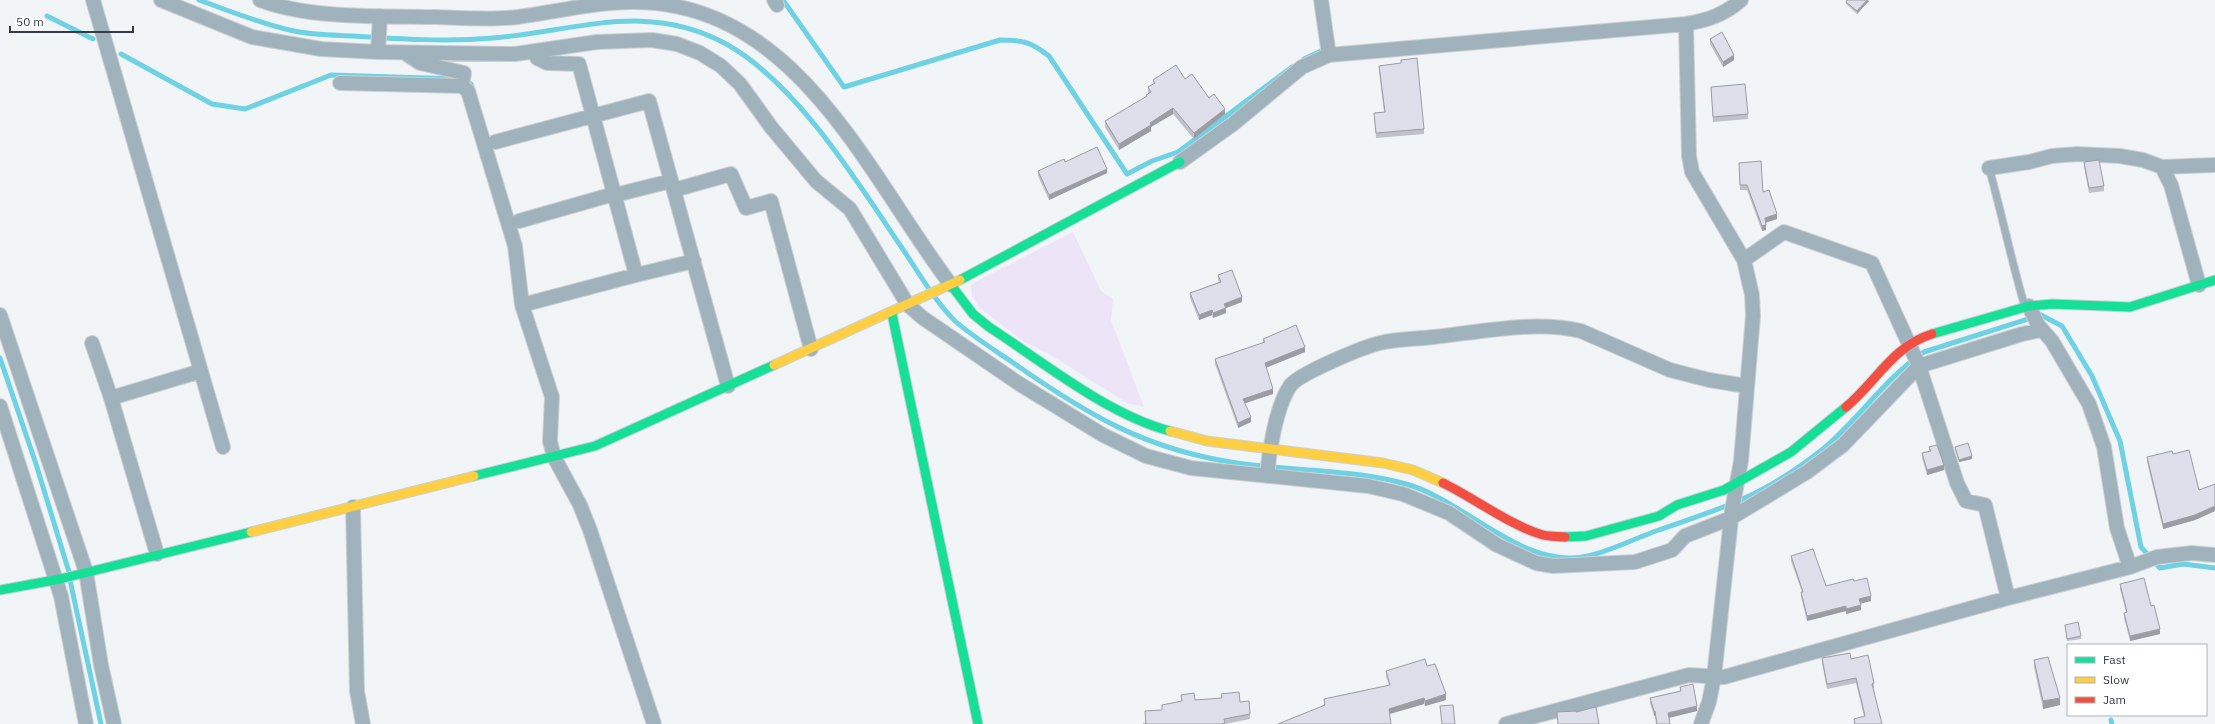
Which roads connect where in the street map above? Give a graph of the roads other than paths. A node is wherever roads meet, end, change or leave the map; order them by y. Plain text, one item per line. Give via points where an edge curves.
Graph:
1 (93, 0) edge
2 (161, 0) edge
3 (260, 0) edge
4 (1321, 0) edge
5 (1741, 0) edge
6 (655, 2) edge
7 (380, 21) junction
8 (1686, 24) junction
9 (378, 49) junction
10 (535, 51) junction
11 (405, 53) junction
12 (1329, 55) junction
13 (462, 82) junction
14 (340, 83) dead end
15 (594, 114) junction
16 (495, 142) dead end
17 (1180, 162) joint
18 (2215, 165) edge
19 (2162, 167) junction
20 (1989, 168) joint
21 (673, 185) junction
22 (614, 194) junction
23 (519, 221) dead end
24 (1744, 260) junction
25 (694, 261) junction
26 (636, 275) junction
27 (2215, 280) edge
28 (2199, 285) junction
29 (946, 288) junction
30 (914, 303) junction
31 (526, 304) junction
32 (892, 314) junction
33 (0, 315) edge
34 (2033, 316) junction
35 (92, 343) dead end
36 (1910, 346) junction
37 (811, 349) junction
38 (1918, 363) junction
39 (201, 371) junction
40 (728, 386) junction
41 (1747, 386) junction
42 (111, 398) junction
43 (0, 406) edge
44 (223, 447) dead end
45 (1269, 453) junction
46 (554, 457) junction
47 (1267, 474) junction
48 (1736, 488) junction
49 (353, 507) junction
50 (1732, 514) junction
51 (157, 554) junction
52 (2215, 554) edge
53 (2130, 567) junction
54 (82, 573) junction
55 (58, 579) junction
56 (0, 590) edge
57 (2008, 598) junction
58 (1714, 677) junction
59 (86, 724) edge
60 (114, 724) edge
61 (363, 724) edge
62 (654, 724) edge
63 (978, 724) edge
64 (1506, 724) edge
65 (1701, 724) edge

1 - 39 street
2 - 9 street via 252,37 306,47
3 - 7 street via 311,11
4 - 12 street
5 - 8 street via 1728,11 1712,19
6 - 7 street via 601,5 515,18
6 - 29 street via 697,12 730,25 753,38 799,78 829,110 859,149
7 - 9 street
8 - 12 street
8 - 24 street via 1689,156 1692,172
9 - 11 street
10 - 11 street via 515,54
10 - 15 street via 537,58 547,63 579,64
10 - 30 street via 597,42 652,40 677,44 700,53 721,66 740,84 771,127 816,181 850,209
11 - 13 street via 420,63 464,73
12 - 17 street via 1302,68 1233,124
13 - 14 street
13 - 31 street via 468,91 515,246
15 - 16 street
15 - 21 street via 649,101
15 - 22 street
17 - 29 street
18 - 19 street
19 - 20 street via 2135,158 2077,154
19 - 28 street via 2171,184
20 - 34 lane via 2005,226 2006,242
21 - 22 street
21 - 25 street
21 - 37 street via 731,174 746,208 771,202
22 - 23 street
22 - 26 street
24 - 36 street via 1784,232 1872,263
24 - 41 street via 1752,295 1753,316
25 - 26 street
25 - 40 street
26 - 31 street
27 - 28 street
28 - 34 street via 2130,307 2052,304
29 - 30 street
29 - 45 street via 989,327 1121,411 1158,428 1189,437
30 - 32 street
30 - 47 street via 923,318 1018,383 1126,448 1191,468
31 - 46 street via 552,398 550,441
32 - 37 street
32 - 63 street
33 - 54 street
34 - 36 street via 1922,336
34 - 38 street via 2022,334
34 - 53 street via 2052,341 2089,404 2104,447 2116,521
35 - 42 street
36 - 38 street
36 - 48 street via 1816,433
37 - 40 street
38 - 50 street via 1843,445 1807,472
38 - 57 street via 1957,483 1966,501 1984,505
39 - 42 street
39 - 44 street
40 - 46 street via 595,446
41 - 45 street via 1670,370 1581,331 1566,328 1490,331 1380,343 1299,377 1290,386 1283,402
41 - 48 street via 1741,461
42 - 51 street
43 - 55 street
45 - 47 street
45 - 48 street via 1383,463 1413,470 1464,493 1526,528 1544,535 1568,538 1586,536 1659,516 1677,506
46 - 49 street
46 - 62 street via 580,505 590,530
47 - 50 street via 1368,486 1403,494 1449,513 1503,548 1536,563 1553,566 1635,562 1672,550 1685,536
48 - 50 street
49 - 51 street
49 - 61 street via 357,691
50 - 58 street
51 - 54 street
52 - 53 street via 2192,552
53 - 57 street
54 - 55 street
54 - 60 street
55 - 56 street
55 - 59 street
57 - 58 street via 1724,677
58 - 64 street via 1689,675
58 - 65 street

